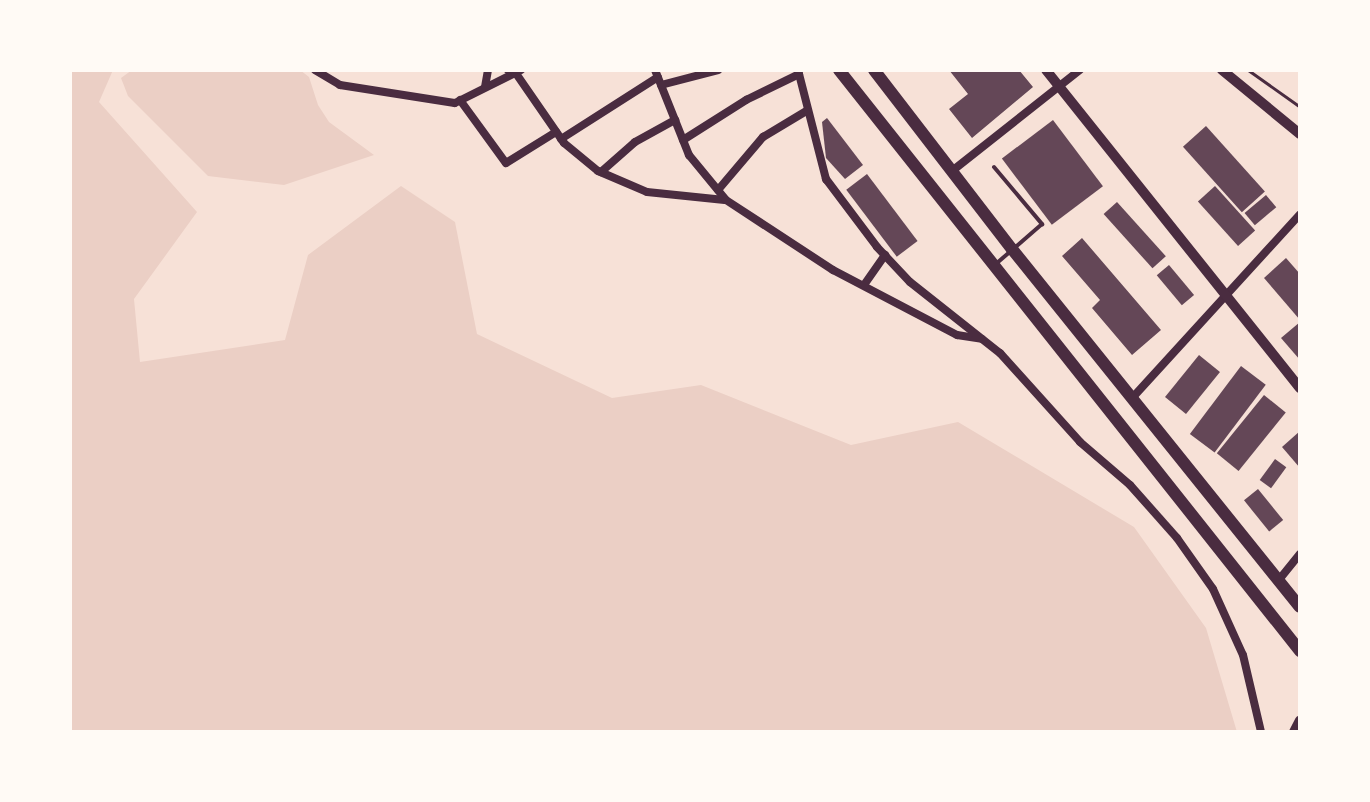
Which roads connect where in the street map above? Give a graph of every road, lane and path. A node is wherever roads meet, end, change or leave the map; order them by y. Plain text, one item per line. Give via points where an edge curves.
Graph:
1 (315, 70) edge
2 (488, 70) edge
3 (718, 70) edge
4 (839, 70) edge
5 (874, 70) edge
6 (1046, 70) edge
7 (1080, 70) edge
8 (1222, 70) edge
9 (1248, 70) edge
10 (515, 71) edge
11 (798, 72) edge
12 (658, 77) edge
13 (1059, 86) junction
14 (485, 87) junction
15 (460, 100) junction
16 (1300, 107) edge
17 (808, 110) junction
18 (675, 120) junction
19 (1300, 134) edge
20 (559, 136) junction
21 (683, 140) junction
22 (994, 167) dead end
23 (952, 171) junction
24 (601, 172) junction
25 (718, 190) junction
26 (726, 200) junction
27 (1300, 214) edge
28 (1291, 225) junction
29 (1300, 235) edge
30 (1012, 249) junction
31 (885, 255) junction
32 (995, 264) junction
33 (864, 285) junction
34 (1225, 297) junction
35 (983, 340) junction
36 (1300, 388) edge
37 (1134, 396) junction
38 (1300, 554) edge
39 (1278, 581) junction
40 (1300, 607) edge
41 (1300, 651) edge
42 (1300, 720) edge
43 (1261, 732) edge
44 (1294, 732) edge

1 - 15 street via 340,85
2 - 14 street
3 - 12 street
4 - 32 highway
5 - 23 highway
6 - 13 street
7 - 13 street
8 - 19 street
9 - 16 path
10 - 14 street
10 - 20 street
11 - 17 street
11 - 21 street
12 - 18 street
12 - 20 street
13 - 23 street
13 - 34 street
14 - 15 street
15 - 20 street via 506,163
17 - 25 street via 763,137
17 - 31 street via 826,179
18 - 21 street
18 - 24 street via 635,142
20 - 24 street
21 - 25 street
22 - 30 lane via 1042,224
23 - 30 highway
24 - 26 street via 647,192
25 - 26 street
26 - 33 street
27 - 28 street
28 - 29 street
28 - 34 street
30 - 32 lane
30 - 37 highway
31 - 33 street
31 - 35 street via 910,282
32 - 41 highway
33 - 35 street via 957,335
34 - 36 street
34 - 37 street
35 - 43 street via 1177,538 1213,589 1243,655
37 - 39 highway
38 - 39 street
39 - 40 highway
42 - 44 street

